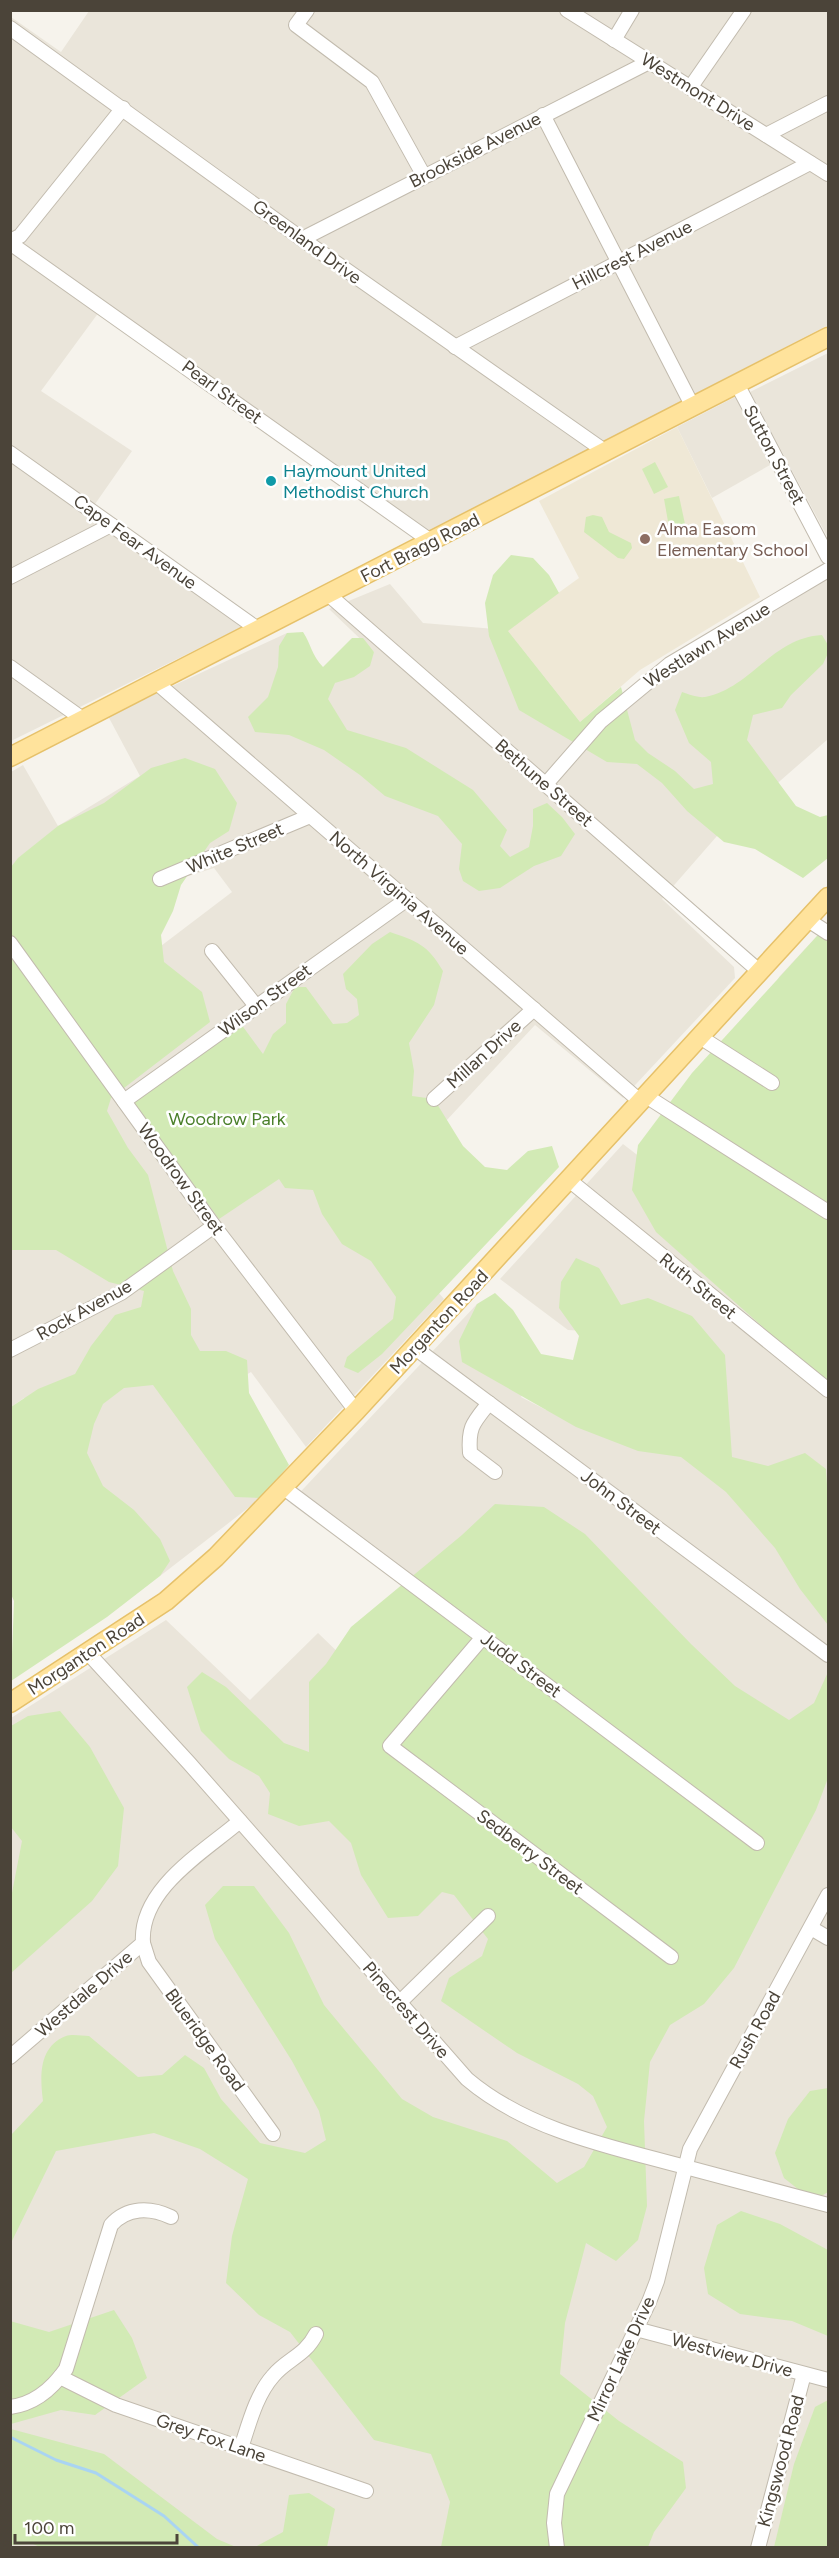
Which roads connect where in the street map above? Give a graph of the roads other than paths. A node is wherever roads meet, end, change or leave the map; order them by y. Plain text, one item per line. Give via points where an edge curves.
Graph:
1 (307, 10) edge
2 (567, 10) edge
3 (633, 10) edge
4 (744, 10) edge
5 (10, 28) edge
6 (614, 40) junction
7 (649, 62) junction
8 (690, 88) junction
9 (828, 103) edge
10 (123, 108) junction
11 (543, 116) junction
12 (766, 135) junction
13 (810, 163) junction
14 (828, 174) edge
15 (424, 176) junction
16 (302, 238) junction
17 (10, 242) edge
18 (618, 262) junction
19 (828, 337) edge
20 (455, 346) junction
21 (737, 384) junction
22 (693, 407) junction
23 (606, 452) junction
24 (10, 453) edge
25 (111, 525) junction
26 (432, 542) junction
27 (828, 557) edge
28 (828, 570) edge
29 (10, 577) edge
30 (329, 595) junction
31 (260, 630) junction
32 (10, 667) edge
33 (157, 683) junction
34 (84, 720) junction
35 (10, 757) edge
36 (546, 784) junction
37 (310, 816) junction
38 (160, 879) dead end
39 (828, 897) edge
40 (406, 900) junction
41 (808, 920) junction
42 (828, 933) edge
43 (10, 943) edge
44 (212, 951) dead end
45 (760, 972) junction
46 (256, 1006) junction
47 (534, 1010) junction
48 (700, 1037) junction
49 (772, 1083) dead end
50 (434, 1099) dead end
51 (644, 1099) junction
52 (124, 1101) junction
53 (569, 1180) junction
54 (828, 1212) edge
55 (214, 1226) junction
56 (415, 1348) junction
57 (10, 1350) edge
58 (828, 1390) edge
59 (489, 1403) junction
60 (356, 1411) junction
61 (495, 1472) dead end
62 (284, 1488) junction
63 (483, 1637) junction
64 (89, 1654) junction
65 (828, 1655) edge
66 (10, 1703) edge
67 (240, 1821) junction
68 (757, 1843) dead end
69 (828, 1895) edge
70 (488, 1916) dead end
71 (811, 1928) junction
72 (828, 1938) edge
73 (143, 1943) junction
74 (671, 1958) dead end
75 (399, 2003) junction
76 (10, 2057) edge
77 (273, 2134) dead end
78 (685, 2167) junction
79 (828, 2205) edge
80 (171, 2217) dead end
81 (636, 2329) junction
82 (316, 2334) dead end
83 (804, 2374) junction
84 (60, 2377) junction
85 (828, 2380) edge
86 (10, 2408) edge
87 (241, 2448) junction
88 (366, 2491) dead end
89 (557, 2547) edge
90 (758, 2547) edge

1 - 15 street via 296,25 372,82
2 - 6 street, Westmont Drive
3 - 6 street
4 - 8 street
5 - 10 street, Greenland Drive
6 - 7 street, Westmont Drive
7 - 8 street, Westmont Drive
7 - 11 street, Brookside Avenue
8 - 12 street, Westmont Drive
9 - 12 street
10 - 16 street, Greenland Drive
10 - 17 street via 20,236
11 - 15 street, Brookside Avenue
11 - 18 street
12 - 13 street, Westmont Drive
13 - 14 street, Westmont Drive
13 - 18 street, Hillcrest Avenue
15 - 16 street, Brookside Avenue
16 - 20 street, Greenland Drive
17 - 26 street, Pearl Street
18 - 20 street, Hillcrest Avenue
18 - 22 street
19 - 21 main road, Fort Bragg Road
20 - 23 street, Greenland Drive
21 - 22 main road, Fort Bragg Road
21 - 27 street, Sutton Street
22 - 23 main road, Fort Bragg Road
23 - 26 main road, Fort Bragg Road
24 - 25 street, Cape Fear Avenue
25 - 29 street
25 - 31 street, Cape Fear Avenue
26 - 30 main road, Fort Bragg Road
28 - 36 street, Westlawn Avenue via 646,682 601,721
30 - 31 main road, Fort Bragg Road
30 - 36 street, Bethune Street
31 - 33 main road, Fort Bragg Road
32 - 34 street
33 - 34 main road, Fort Bragg Road
33 - 37 street, North Virginia Avenue
34 - 35 main road, Fort Bragg Road
36 - 45 street, Bethune Street
37 - 38 street, White Street
37 - 40 street, North Virginia Avenue
39 - 41 main road, Morganton Road
40 - 46 street, Wilson Street
40 - 47 street, North Virginia Avenue
41 - 42 street
41 - 45 main road, Morganton Road
43 - 52 street, Woodrow Street
44 - 46 street
45 - 48 main road, Morganton Road
46 - 52 street, Wilson Street
47 - 50 street, Millan Drive
47 - 51 street, North Virginia Avenue
48 - 49 street
48 - 51 main road, Morganton Road
51 - 53 main road, Morganton Road
51 - 54 street, North Virginia Avenue
52 - 55 street, Woodrow Street
53 - 56 main road, Morganton Road
53 - 58 street, Ruth Street
55 - 57 street, Rock Avenue via 122,1293
55 - 60 street, Woodrow Street
56 - 59 street, John Street
56 - 60 main road, Morganton Road
59 - 61 street via 470,1428 470,1454
59 - 65 street, John Street
60 - 62 main road, Morganton Road
62 - 63 street, Judd Street
62 - 64 main road, Morganton Road via 189,1582
63 - 68 street, Judd Street
63 - 74 street, Sedberry Street via 390,1746
64 - 66 main road, Morganton Road
64 - 67 street, Pinecrest Drive
67 - 73 street, Westdale Drive via 165,1884 147,1914
67 - 75 street, Pinecrest Drive
69 - 71 street, Rush Road
70 - 75 street
71 - 72 street
71 - 78 street, Rush Road via 690,2149
73 - 76 street, Westdale Drive
73 - 77 street, Blueridge Road via 148,1962
75 - 78 street, Pinecrest Drive via 467,2079 504,2104 573,2136
78 - 79 street, Pinecrest Drive
78 - 81 street, Mirror Lake Drive via 657,2281
80 - 84 street via 143,2210 122,2215 111,2225 71,2356
81 - 83 street, Westview Drive
81 - 89 street, Mirror Lake Drive via 562,2480 555,2509
82 - 87 street via 306,2351 275,2373 265,2386
83 - 85 street, Westview Drive
83 - 90 street, Kingswood Road
84 - 86 street via 39,2398
84 - 87 street, Grey Fox Lane via 116,2406
87 - 88 street, Grey Fox Lane

